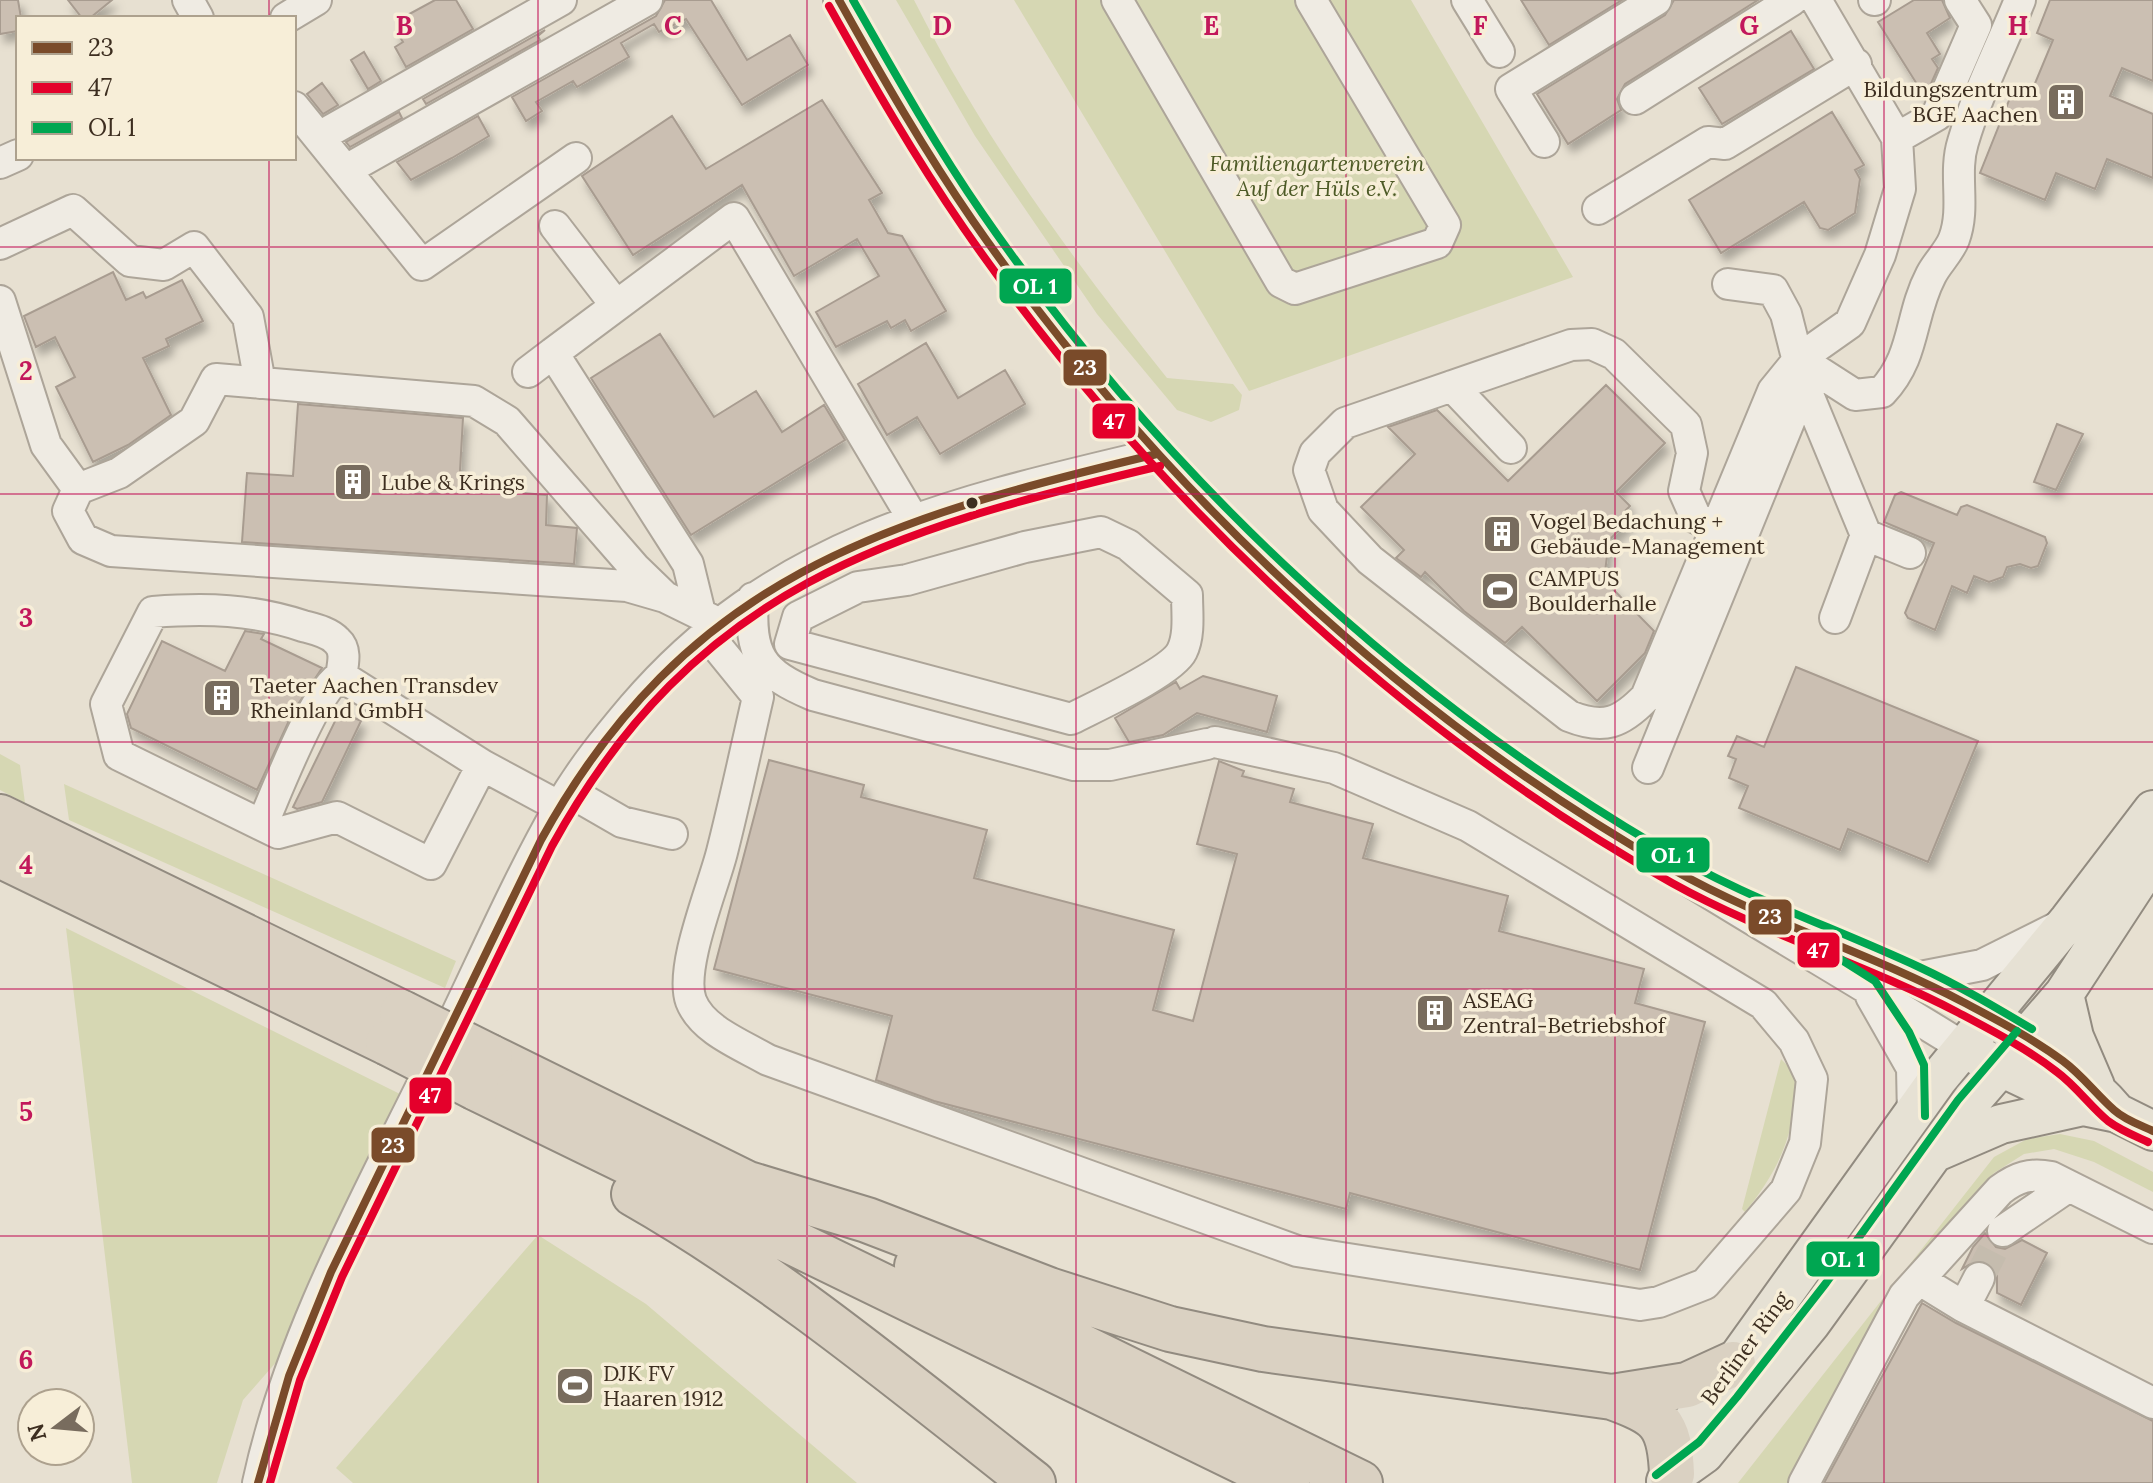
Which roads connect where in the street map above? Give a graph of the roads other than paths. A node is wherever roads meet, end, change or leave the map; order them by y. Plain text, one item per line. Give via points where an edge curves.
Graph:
1 (561, 0) edge
2 (577, 0) edge
3 (647, 0) edge
4 (839, 0) edge
5 (1117, 0) edge
6 (1311, 0) edge
7 (1467, 0) edge
8 (1656, 0) edge
9 (1792, 0) edge
10 (1816, 0) edge
11 (1960, 0) edge
12 (2020, 0) edge
13 (594, 30) junction
14 (1499, 52) dead end
15 (1856, 64) junction
16 (1635, 99) dead end
17 (296, 109) edge
18 (319, 137) junction
19 (1897, 138) junction
20 (1544, 142) dead end
21 (576, 158) dead end
22 (346, 170) junction
23 (1598, 209) dead end
24 (555, 226) dead end
25 (0, 244) edge
26 (1728, 284) dead end
27 (0, 301) edge
28 (615, 304) junction
29 (553, 353) junction
30 (528, 372) dead end
31 (1801, 372) junction
32 (260, 383) junction
33 (1452, 386) junction
34 (1511, 448) dead end
35 (1157, 454) junction
36 (78, 489) junction
37 (913, 519) junction
38 (1717, 528) junction
39 (1866, 535) junction
40 (868, 537) junction
41 (1910, 553) dead end
42 (792, 572) junction
43 (887, 581) junction
44 (665, 597) junction
45 (753, 598) junction
46 (814, 609) junction
47 (1835, 618) dead end
48 (708, 623) junction
49 (341, 676) junction
50 (813, 695) junction
51 (758, 697) junction
52 (482, 765) junction
53 (1648, 768) dead end
54 (565, 799) junction
55 (2153, 810) edge
56 (0, 817) edge
57 (262, 825) junction
58 (672, 834) dead end
59 (0, 855) edge
60 (2153, 858) edge
61 (89, 880) junction
62 (1704, 886) junction
63 (2069, 920) junction
64 (1915, 978) junction
65 (1867, 990) junction
66 (2064, 994) junction
67 (1988, 1016) junction
68 (2026, 1039) junction
69 (1963, 1047) junction
70 (1999, 1067) junction
71 (483, 1073) junction
72 (2098, 1102) junction
73 (1913, 1116) junction
74 (2153, 1131) edge
75 (1936, 1152) junction
76 (745, 1183) junction
77 (2069, 1186) junction
78 (2153, 1228) edge
79 (2003, 1231) tunnel mouth
80 (1979, 1278) tunnel mouth
81 (1920, 1280) junction
82 (1964, 1307) junction
83 (1733, 1364) junction
84 (1612, 1397) junction
85 (2153, 1403) edge
86 (1668, 1479) edge
87 (258, 1483) edge
88 (1033, 1483) edge
89 (1287, 1483) edge
90 (1360, 1483) edge
91 (1804, 1483) edge

1 - 18 street
2 - 13 street
3 - 13 street
4 - 35 street via 943,180 1011,277
5 - 6 street via 1281,282 1295,289 1437,243 1445,225
7 - 14 street
8 - 20 street via 1511,89
9 - 16 street
10 - 15 street
11 - 19 street via 1976,25 1937,115
12 - 31 street via 1963,141 1954,239 1917,308 1910,349 1897,376 1882,392 1855,395
13 - 22 street
15 - 19 street
15 - 23 street via 1725,144 1708,142
17 - 18 street
18 - 22 street
19 - 31 street via 1900,189 1880,255 1850,323
21 - 22 street via 422,265
24 - 28 street
25 - 32 street via 73,210 130,261 164,265 194,247 248,317
26 - 31 street via 1773,290 1786,314
27 - 36 street via 46,445
28 - 29 street
28 - 37 street via 734,218
29 - 30 street
29 - 48 street via 688,564
31 - 38 street via 1773,391
31 - 39 street
31 - 53 street
32 - 36 street via 216,379 194,421 119,473
32 - 44 street via 474,401 507,421
33 - 34 street
33 - 38 street via 1571,345 1592,344 1614,354 1686,425 1692,453 1684,491 1696,518
33 - 38 street via 1345,423 1315,453 1309,470 1313,486 1323,510 1370,560 1569,716 1613,724 1646,697
35 - 37 street via 972,499
35 - 62 street via 1261,558 1418,696 1535,782
36 - 44 street via 68,511 83,539 111,551 627,586
37 - 40 street
39 - 41 street
39 - 47 street
40 - 42 street
40 - 43 street
42 - 45 street
42 - 46 street
43 - 46 street via 858,587
43 - 46 street via 1101,532 1128,545 1187,595 1182,652 1165,667 1071,719 790,644 798,617
44 - 48 street
45 - 48 street
45 - 50 street via 751,625 763,666 781,682
48 - 51 street
48 - 54 street via 595,752
49 - 52 street
49 - 57 street via 331,681 317,703
49 - 57 street via 345,656 339,642 323,632 269,615 214,607 153,612 106,704 119,755
50 - 51 street
50 - 51 street via 1074,765 1110,765 1211,743 1334,768 1468,826 1763,1004 1794,1041 1812,1079 1805,1143 1786,1190 1705,1284 1640,1305 1297,1251 768,1060 700,1017 690,998 690,969
52 - 54 street
52 - 57 street via 431,864 337,817 278,833
54 - 58 street via 622,822
54 - 87 street via 393,1141 316,1308
55 - 63 main road, Berliner Ring
56 - 61 highway
59 - 61 highway
60 - 66 main road, Berliner Ring
61 - 71 highway, bridge
62 - 64 street
62 - 65 street
63 - 64 street via 2004,957
63 - 67 main road, Berliner Ring
64 - 67 street
65 - 69 street
65 - 73 street via 1908,1057
66 - 68 main road, Berliner Ring
66 - 72 main road
67 - 68 main road
67 - 69 main road, Berliner Ring
68 - 70 main road, Berliner Ring
68 - 72 main road
69 - 70 main road
69 - 73 main road, Berliner Ring
70 - 72 main road
70 - 75 main road, Berliner Ring
71 - 76 highway
71 - 88 highway via 581,1164 679,1220 821,1320
71 - 89 highway
72 - 74 main road
72 - 75 main road via 2001,1124
73 - 83 main road, Berliner Ring
75 - 86 main road, Berliner Ring via 1734,1420 1704,1454
76 - 84 highway via 867,1220 1049,1290 1170,1329 1263,1349
76 - 90 highway
77 - 78 street
77 - 79 street
77 - 81 street via 2035,1174 2015,1178
80 - 82 street
81 - 82 street
81 - 91 street via 1904,1296
82 - 85 street
83 - 84 highway via 1687,1385
83 - 86 main road, Berliner Ring via 1684,1433
84 - 86 highway via 1648,1410 1665,1427 1671,1447

